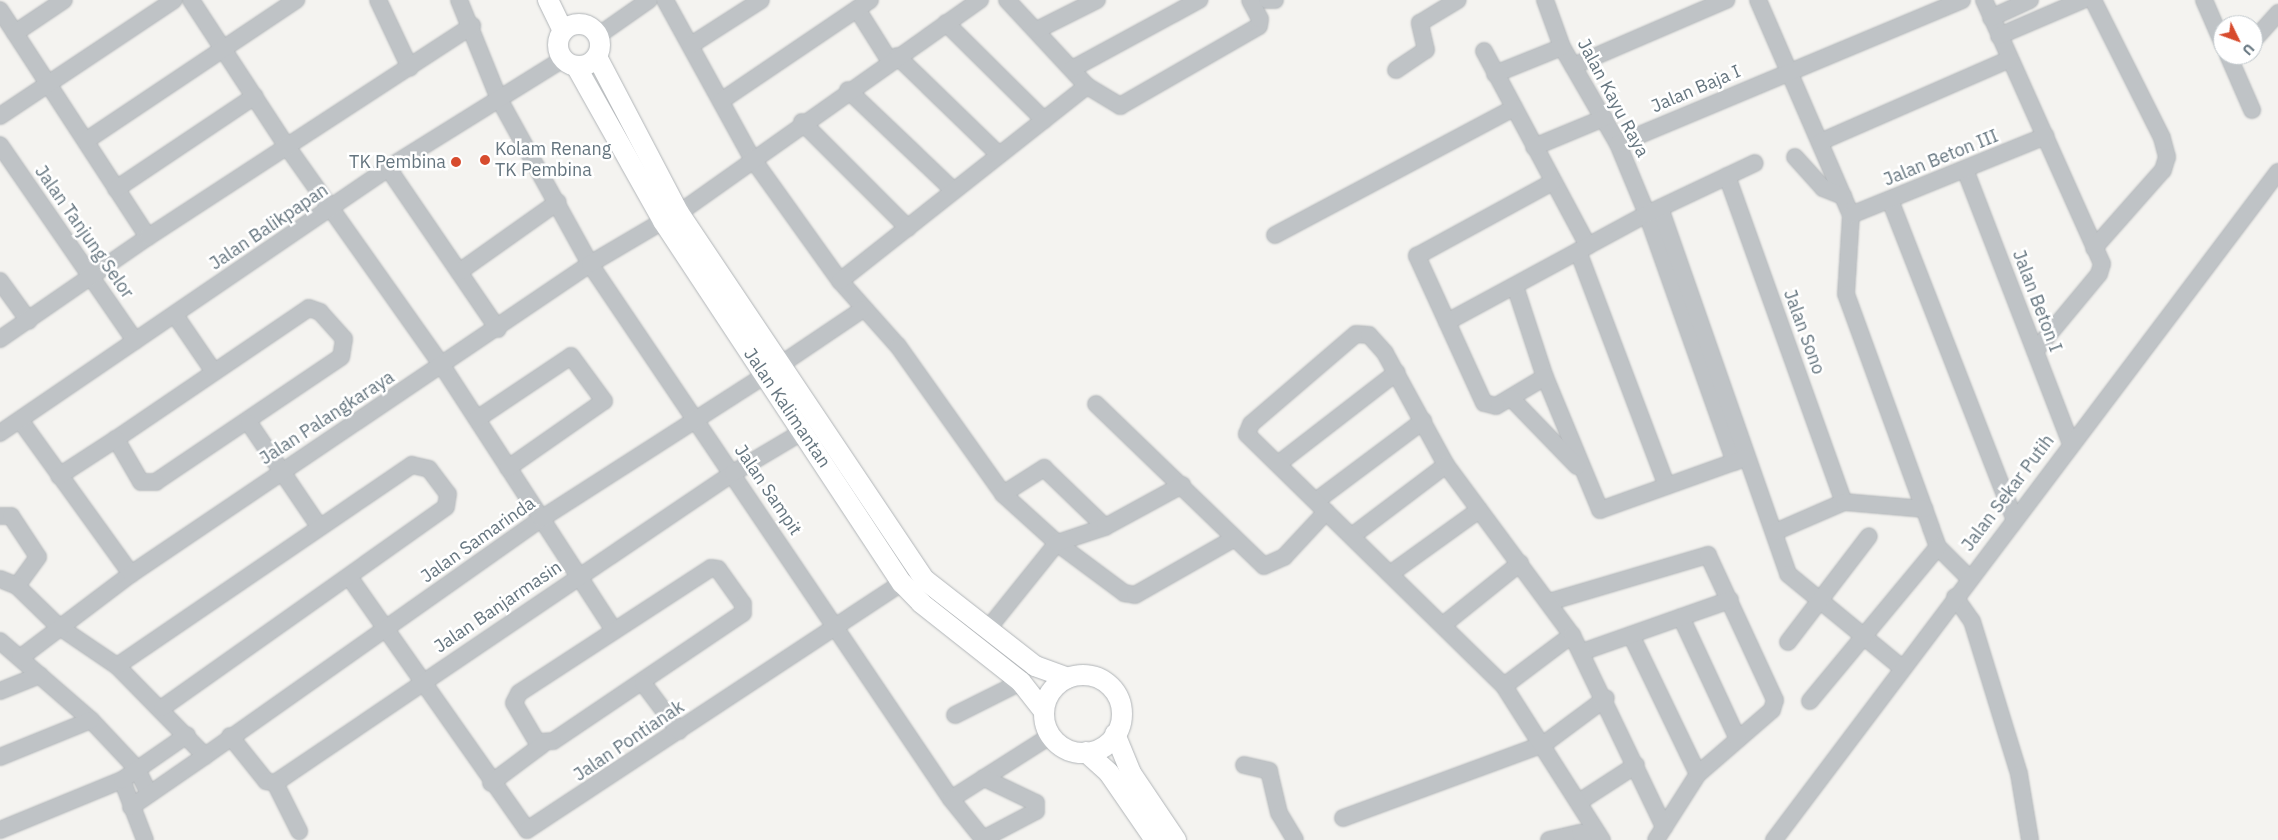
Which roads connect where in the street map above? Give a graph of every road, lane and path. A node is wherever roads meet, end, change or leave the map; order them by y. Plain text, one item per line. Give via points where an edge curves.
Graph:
1 (64, 0) edge
2 (174, 0) edge
3 (191, 0) edge
4 (296, 0) edge
5 (378, 0) edge
6 (459, 0) edge
7 (548, 0) edge
8 (561, 0) edge
9 (649, 0) edge
10 (664, 0) edge
11 (761, 0) edge
12 (980, 0) edge
13 (1007, 0) edge
14 (1097, 0) edge
15 (1199, 0) edge
16 (1250, 0) edge
17 (1267, 0) edge
18 (1275, 0) edge
19 (1458, 0) edge
20 (1545, 0) edge
21 (1726, 0) edge
22 (1758, 0) edge
23 (1962, 0) edge
24 (1984, 0) edge
25 (2030, 0) edge
26 (2083, 0) edge
27 (2093, 0) edge
28 (2204, 0) edge
29 (864, 5) edge
30 (0, 10) edge
31 (2278, 13) edge
32 (1991, 18) junction
33 (2213, 21) edge
34 (946, 23) junction
35 (472, 26) junction
36 (569, 28) junction
37 (1037, 30) junction
38 (2263, 30) edge
39 (15, 33) junction
40 (599, 35) junction
41 (1999, 36) junction
42 (691, 45) junction
43 (1562, 47) junction
44 (224, 50) junction
45 (1484, 51) dead end
46 (597, 57) junction
47 (893, 58) junction
48 (2010, 59) junction
49 (570, 63) junction
50 (2236, 65) edge
51 (1573, 66) junction
52 (410, 68) junction
53 (1072, 69) junction
54 (1396, 70) dead end
55 (1789, 71) junction
56 (1495, 74) junction
57 (49, 84) junction
58 (1087, 86) junction
59 (848, 90) junction
60 (255, 96) junction
61 (499, 99) junction
62 (721, 101) junction
63 (1514, 108) junction
64 (2252, 110) dead end
65 (0, 116) edge
66 (1604, 118) junction
67 (1044, 120) junction
68 (802, 122) junction
69 (2046, 136) junction
70 (86, 140) junction
71 (1820, 142) junction
72 (1618, 144) junction
73 (0, 145) edge
74 (1534, 147) junction
75 (288, 148) junction
76 (999, 155) junction
77 (1795, 157) dead end
78 (752, 158) junction
79 (1754, 162) dead end
80 (388, 168) junction
81 (1966, 172) junction
82 (2278, 172) edge
83 (1727, 176) junction
84 (1554, 182) junction
85 (116, 189) junction
86 (954, 191) junction
87 (1843, 196) junction
88 (1890, 200) junction
89 (558, 202) junction
90 (330, 209) junction
91 (1654, 211) junction
92 (1851, 215) junction
93 (671, 217) junction
94 (908, 228) junction
95 (1275, 235) dead end
96 (148, 237) junction
97 (2094, 248) junction
98 (1583, 249) junction
99 (590, 264) junction
100 (459, 272) junction
101 (90, 279) junction
102 (0, 281) edge
103 (840, 281) junction
104 (1515, 286) junction
105 (863, 309) junction
106 (175, 315) junction
107 (28, 321) junction
108 (1447, 322) junction
109 (498, 329) junction
110 (0, 340) edge
111 (136, 341) junction
112 (2036, 352) junction
113 (442, 367) junction
114 (773, 370) junction
115 (214, 372) junction
116 (1397, 372) junction
117 (1545, 376) junction
118 (1511, 398) junction
119 (1096, 404) dead end
120 (694, 418) junction
121 (477, 419) junction
122 (20, 420) junction
123 (1422, 421) junction
124 (249, 423) junction
125 (802, 432) junction
126 (0, 433) edge
127 (116, 440) junction
128 (2071, 444) junction
129 (1742, 459) junction
130 (1278, 464) junction
131 (1446, 465) junction
132 (508, 468) junction
133 (1581, 471) junction
134 (281, 472) junction
135 (733, 473) junction
136 (60, 476) junction
137 (1182, 485) junction
138 (1667, 486) junction
139 (1003, 494) junction
140 (1844, 502) junction
141 (1321, 506) junction
142 (866, 510) junction
143 (1479, 510) junction
144 (1926, 510) junction
145 (0, 516) edge
146 (2014, 518) junction
147 (541, 520) junction
148 (318, 525) junction
149 (1105, 527) junction
150 (1775, 532) junction
151 (1352, 536) junction
152 (1868, 536) dead end
153 (1232, 539) junction
154 (1057, 543) junction
155 (1938, 547) junction
156 (1520, 563) junction
157 (131, 574) junction
158 (1390, 574) junction
159 (579, 576) junction
160 (350, 578) junction
161 (1969, 578) junction
162 (0, 579) edge
163 (902, 583) junction
164 (16, 586) junction
165 (1955, 597) junction
166 (1730, 600) junction
167 (1820, 601) junction
168 (1549, 602) junction
169 (1681, 617) junction
170 (837, 625) junction
171 (1443, 625) junction
172 (58, 626) junction
173 (614, 630) junction
174 (987, 630) junction
175 (385, 631) junction
176 (1861, 634) junction
177 (1572, 635) junction
178 (1631, 635) junction
179 (0, 641) edge
180 (1788, 642) dead end
181 (1582, 652) junction
182 (20, 658) junction
183 (117, 666) junction
184 (1902, 668) junction
185 (40, 675) junction
186 (1068, 678) junction
187 (1021, 682) junction
188 (423, 683) junction
189 (643, 683) junction
190 (1504, 686) junction
191 (0, 691) edge
192 (1606, 698) junction
193 (1810, 701) dead end
194 (162, 708) junction
195 (1044, 711) junction
196 (955, 715) dead end
197 (90, 720) junction
198 (679, 731) junction
199 (1115, 734) junction
200 (187, 736) junction
201 (1050, 736) junction
202 (225, 740) junction
203 (1738, 740) junction
204 (1544, 744) junction
205 (542, 745) junction
206 (1086, 752) junction
207 (205, 756) junction
208 (0, 758) edge
209 (1244, 765) dead end
210 (1636, 765) junction
211 (137, 769) junction
212 (1698, 774) junction
213 (984, 778) junction
214 (122, 780) junction
215 (275, 783) junction
216 (491, 783) junction
217 (148, 792) junction
218 (951, 799) junction
219 (1579, 802) junction
220 (131, 807) junction
221 (1343, 818) dead end
222 (0, 830) edge
223 (299, 831) dead end
224 (1660, 833) edge
225 (145, 840) edge
226 (1155, 840) edge
227 (1176, 840) edge
228 (1295, 840) edge
229 (1549, 840) edge
230 (1586, 840) edge
231 (1602, 840) edge
232 (1774, 840) edge
233 (2030, 840) edge

1 - 39 street
2 - 57 street
3 - 44 street
4 - 44 street
5 - 52 street
6 - 35 street, Jalan Sampit
7 - 36 main road
8 - 36 main road
9 - 40 street
10 - 42 street
11 - 42 street
12 - 34 street, Jalan Palangkaraya
13 - 37 street
14 - 37 street
15 - 53 street
16 - 58 street via 1259,26 1123,106
17 - 18 street
19 - 54 street via 1420,23 1426,50
20 - 43 street, Jalan Kayu Raya
21 - 51 street
22 - 55 street
23 - 55 street, Jalan Baja I
24 - 32 street
25 - 32 street
26 - 41 street
27 - 97 street via 2162,138 2167,157 2163,170
28 - 33 street
29 - 47 street
29 - 62 street
30 - 39 street
31 - 38 street
32 - 41 street
34 - 47 street, Jalan Palangkaraya
34 - 67 street
35 - 52 street
35 - 61 street, Jalan Sampit
36 - 40 main road via 588,25
36 - 49 main road via 558,45
37 - 53 street
39 - 57 street
40 - 46 main road
41 - 48 street
42 - 62 street
43 - 51 street, Jalan Kayu Raya
43 - 56 street
44 - 60 street
44 - 70 street
45 - 56 street
46 - 49 main road
46 - 93 main road, Jalan Kalimantan
47 - 59 street, Jalan Palangkaraya
47 - 76 street
48 - 69 street
48 - 71 street
49 - 61 street, Jalan Balikpapan
49 - 93 main road, Jalan Kalimantan
50 - 64 street
51 - 66 street, Jalan Kayu Raya
52 - 75 street
53 - 58 street
55 - 71 street
55 - 72 street, Jalan Baja I
56 - 63 street
57 - 65 street
57 - 70 street
58 - 67 street
59 - 68 street, Jalan Palangkaraya
59 - 86 street
60 - 75 street
60 - 85 street
61 - 80 street, Jalan Balikpapan
61 - 89 street, Jalan Sampit
62 - 78 street
63 - 74 street
63 - 95 street
66 - 72 street, Jalan Kayu Raya
66 - 74 street
67 - 76 street
68 - 78 street, Jalan Palangkaraya
68 - 94 street
69 - 81 street, Jalan Beton III
69 - 97 street
70 - 85 street
71 - 87 street
72 - 91 street, Jalan Kayu Raya
73 - 101 street, Jalan Tanjung Selor
74 - 84 street
75 - 90 street
75 - 96 street
76 - 86 street
77 - 87 street via 1823,188
78 - 93 street, Jalan Palangkaraya
78 - 103 street
79 - 83 street
80 - 90 street, Jalan Balikpapan
80 - 100 street
81 - 88 street, Jalan Beton III
81 - 112 street, Jalan Beton I
82 - 128 street, Jalan Sekar Putih
83 - 91 street
83 - 140 street, Jalan Sono
84 - 98 street
84 - 108 street via 1416,256
85 - 96 street
86 - 94 street
87 - 92 street
88 - 92 street, Jalan Beton III
88 - 146 street
89 - 99 street, Jalan Sampit
89 - 100 street
90 - 106 street, Jalan Balikpapan
90 - 113 street
91 - 98 street
91 - 129 street, Jalan Kayu Raya
92 - 144 street via 1846,294
93 - 99 street, Jalan Palangkaraya
93 - 114 main road, Jalan Kalimantan
94 - 103 street
96 - 101 street
97 - 112 street via 2101,271
98 - 104 street
98 - 138 street
99 - 109 street, Jalan Palangkaraya
99 - 120 street, Jalan Sampit
100 - 109 street
101 - 107 street
101 - 111 street, Jalan Tanjung Selor
102 - 107 street
103 - 105 street
104 - 108 street
104 - 117 street
105 - 114 street, Jalan Samarinda
105 - 139 street via 898,346
106 - 111 street, Jalan Balikpapan
106 - 115 street
107 - 110 street
108 - 118 street via 1484,403 1496,406
109 - 113 street, Jalan Palangkaraya
111 - 122 street, Jalan Balikpapan
112 - 128 street, Jalan Beton I
113 - 121 street
113 - 134 street, Jalan Palangkaraya
114 - 120 street, Jalan Samarinda
114 - 125 main road, Jalan Kalimantan
114 - 142 main road, Jalan Kalimantan
115 - 124 street via 309,308 320,312 344,340 341,357
115 - 127 street
116 - 123 street
116 - 130 street
116 - 130 street via 1369,336 1356,334 1247,429
117 - 118 street
117 - 133 street
118 - 133 street
119 - 137 street
120 - 135 street, Jalan Sampit
120 - 147 street, Jalan Samarinda
121 - 132 street
121 - 132 street via 572,356 604,401
122 - 126 street, Jalan Balikpapan
122 - 136 street
123 - 131 street
123 - 141 street
124 - 127 street via 150,484 141,482
124 - 134 street
125 - 135 street, Jalan Banjarmasin
125 - 142 main road, Jalan Kalimantan
127 - 136 street
128 - 146 street, Jalan Sekar Putih
129 - 138 street
129 - 150 street, Jalan Kayu Raya
130 - 141 street
131 - 143 street
131 - 151 street
132 - 147 street
133 - 138 street via 1600,510
134 - 148 street
134 - 157 street, Jalan Palangkaraya
135 - 159 street, Jalan Banjarmasin
135 - 170 street, Jalan Sampit
136 - 157 street
137 - 149 street
137 - 153 street
139 - 149 street via 1044,468
139 - 154 street
140 - 144 street
140 - 150 street
141 - 151 street
141 - 153 street via 1284,557 1264,566
142 - 163 main road, Jalan Kalimantan
142 - 174 main road, Jalan Kalimantan via 925,580
143 - 156 street
143 - 158 street
144 - 155 street
145 - 164 street via 11,516 38,557
146 - 161 street, Jalan Sekar Putih
147 - 159 street
147 - 175 street, Jalan Samarinda
148 - 160 street via 412,465 429,469 448,494 446,507
148 - 183 street
149 - 154 street
150 - 167 street, Jalan Kayu Raya via 1788,574
151 - 158 street
152 - 167 street
153 - 154 street via 1135,595 1124,593
154 - 174 street
155 - 161 street
155 - 176 street
156 - 168 street
156 - 171 street
157 - 172 street, Jalan Palangkaraya
158 - 171 street
159 - 173 street
159 - 188 street, Jalan Banjarmasin
160 - 175 street, Jalan Pontianak
160 - 194 street
161 - 165 street, Jalan Sekar Putih
162 - 164 street
163 - 170 street, Jalan Pontianak
163 - 187 main road, Jalan Kalimantan via 921,604
164 - 172 street
165 - 184 street, Jalan Sekar Putih
165 - 233 street via 1972,621 2019,774
166 - 168 street via 1712,561 1701,554
166 - 169 street
166 - 203 street via 1776,705
167 - 176 street, Jalan Kayu Raya
167 - 180 street
168 - 177 street
169 - 178 street
169 - 203 street
170 - 198 street, Jalan Pontianak
170 - 218 street, Jalan Sampit
171 - 190 street
172 - 182 street, Jalan Palangkaraya
172 - 183 street
173 - 189 street via 711,568 718,568 743,604 744,613
173 - 205 street via 515,697
174 - 186 main road, Jalan Kalimantan via 1035,666
175 - 188 street, Jalan Pontianak
175 - 202 street, Jalan Samarinda
176 - 184 street, Jalan Kayu Raya
176 - 193 street
177 - 181 street
177 - 190 street
178 - 181 street
178 - 212 street
179 - 182 street
181 - 192 street
182 - 185 street
183 - 194 street
184 - 232 street, Jalan Sekar Putih
185 - 191 street
185 - 197 street
186 - 195 main road via 1056,685
186 - 199 main road via 1092,676 1112,689 1121,711
187 - 195 main road, Jalan Kalimantan
187 - 196 street
188 - 215 street, Jalan Banjarmasin
188 - 216 street, Jalan Pontianak
189 - 198 street
189 - 205 street
190 - 204 street
192 - 204 street
192 - 210 street
194 - 200 street
195 - 201 main road
197 - 208 street
197 - 211 street
198 - 216 street, Jalan Pontianak via 534,829 527,830 517,821
199 - 206 main road via 1097,750
199 - 227 main road via 1131,773
200 - 207 street
200 - 211 street
201 - 206 main road via 1060,745
201 - 213 street
202 - 207 street, Jalan Samarinda
202 - 215 street via 266,781
203 - 212 street
204 - 219 street
204 - 221 street
205 - 216 street
206 - 226 main road via 1109,772
207 - 217 street, Jalan Samarinda
209 - 228 street via 1269,771 1279,813
210 - 219 street
210 - 224 street
211 - 214 street
211 - 217 street
212 - 224 street
213 - 218 street
213 - 218 street, Jalan Sampit via 1036,803 1036,811 983,839
214 - 220 street
214 - 222 street
215 - 223 street
217 - 220 street, Jalan Samarinda
219 - 231 street
220 - 225 street
229 - 230 street via 1580,833

